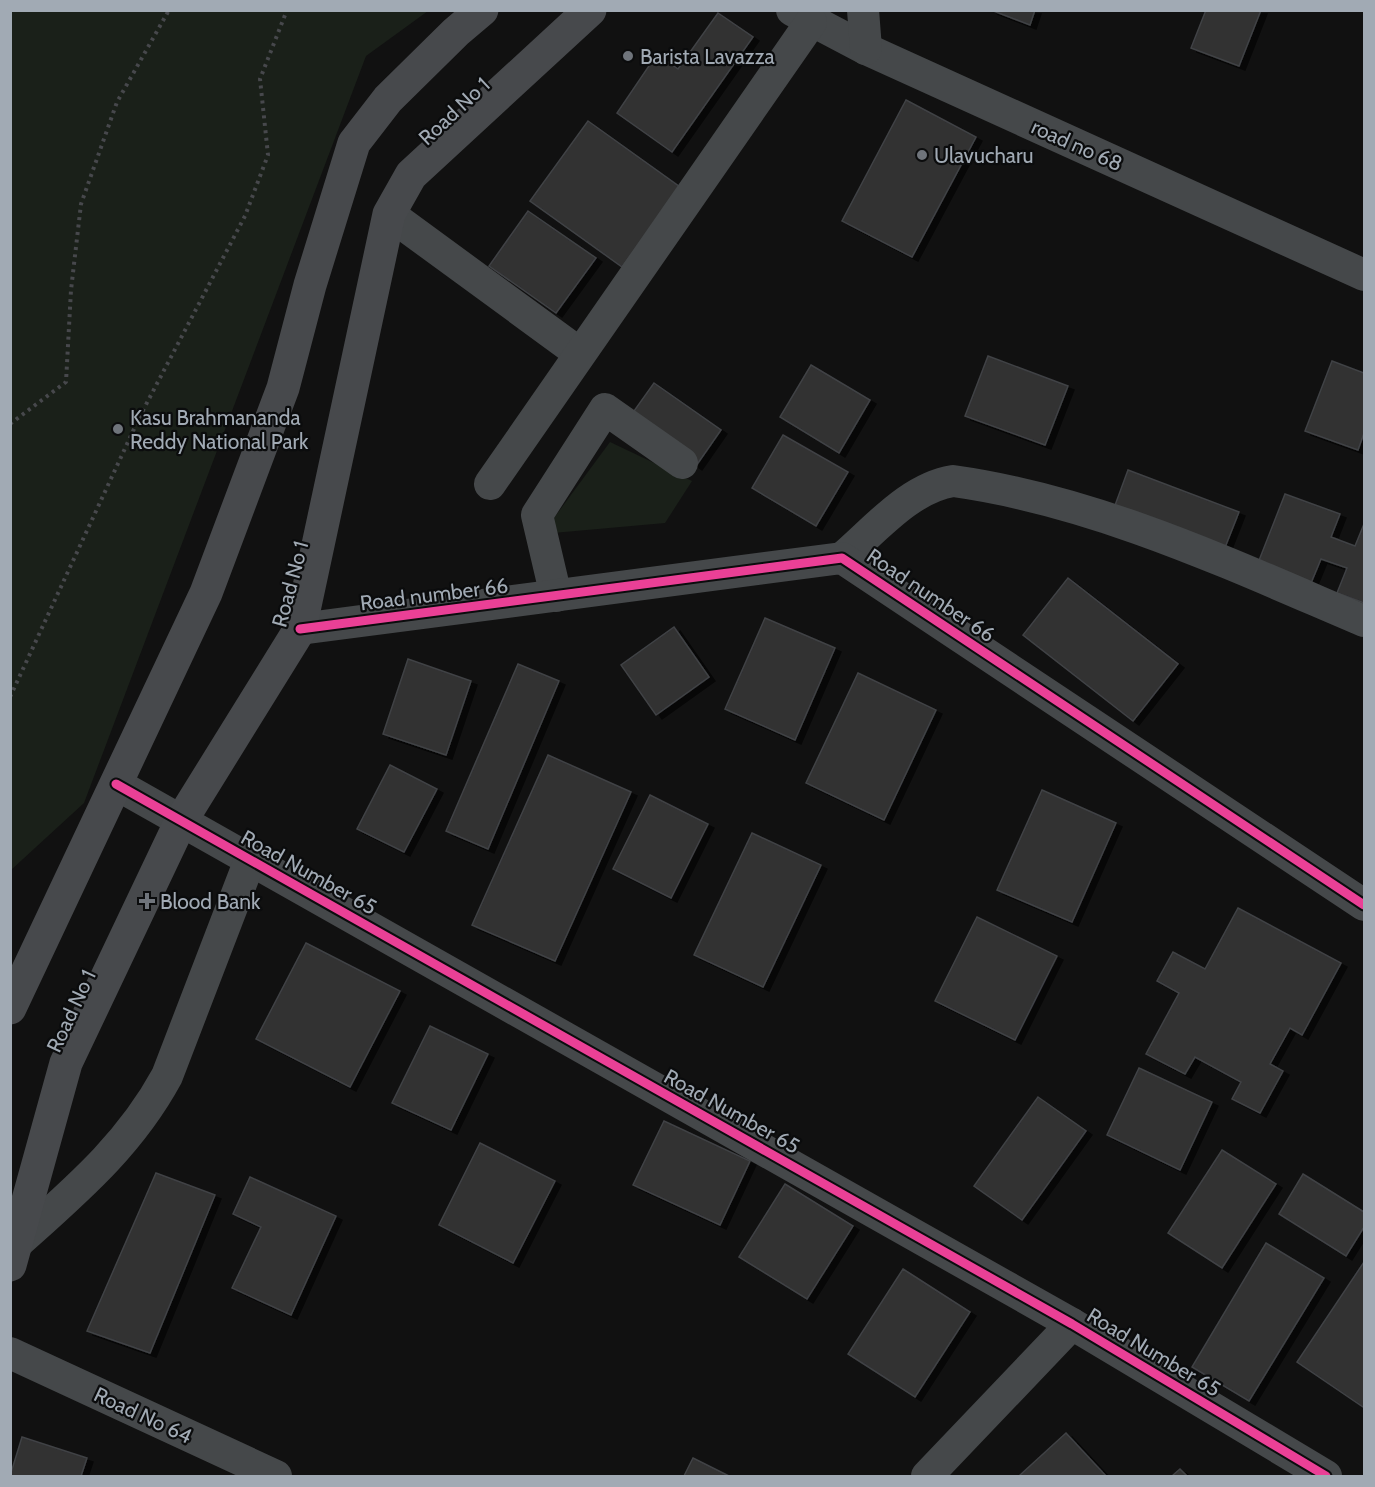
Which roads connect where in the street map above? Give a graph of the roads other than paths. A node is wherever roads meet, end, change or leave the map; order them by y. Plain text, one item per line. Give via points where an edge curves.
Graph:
1 (482, 10) edge
2 (590, 10) edge
3 (862, 10) edge
4 (801, 16) edge
5 (866, 49) junction
6 (389, 214) junction
7 (1365, 275) edge
8 (579, 353) junction
9 (682, 463) dead end
10 (490, 484) dead end
11 (842, 558) junction
12 (556, 596) junction
13 (1365, 621) edge
14 (300, 629) junction
15 (116, 784) junction
16 (181, 821) junction
17 (250, 860) junction
18 (1365, 905) edge
19 (10, 1008) edge
20 (13, 1254) edge
21 (1072, 1324) junction
22 (10, 1353) edge
23 (276, 1476) edge
24 (927, 1476) edge
25 (1326, 1476) edge

1 - 15 main road via 388,99 354,143 283,388 206,592
2 - 6 main road, Road No 1 via 411,174
3 - 5 street
4 - 5 street, road no 68
4 - 8 street
5 - 7 street, road no 68
6 - 8 street
6 - 14 main road, Road No 1
8 - 10 street
9 - 12 street via 605,409 537,515
11 - 12 street, Road number 66
11 - 13 street via 915,495 935,484 953,481 1088,510
11 - 18 street, Road number 66
12 - 14 street, Road number 66
14 - 16 main road, Road No 1
15 - 16 street, Road Number 65
15 - 19 main road
16 - 17 street, Road Number 65
16 - 20 main road, Road No 1 via 66,1063
17 - 20 street via 166,1076 150,1107 99,1170
17 - 21 street, Road Number 65
21 - 24 street
21 - 25 street, Road Number 65
22 - 23 street, Road No 64

